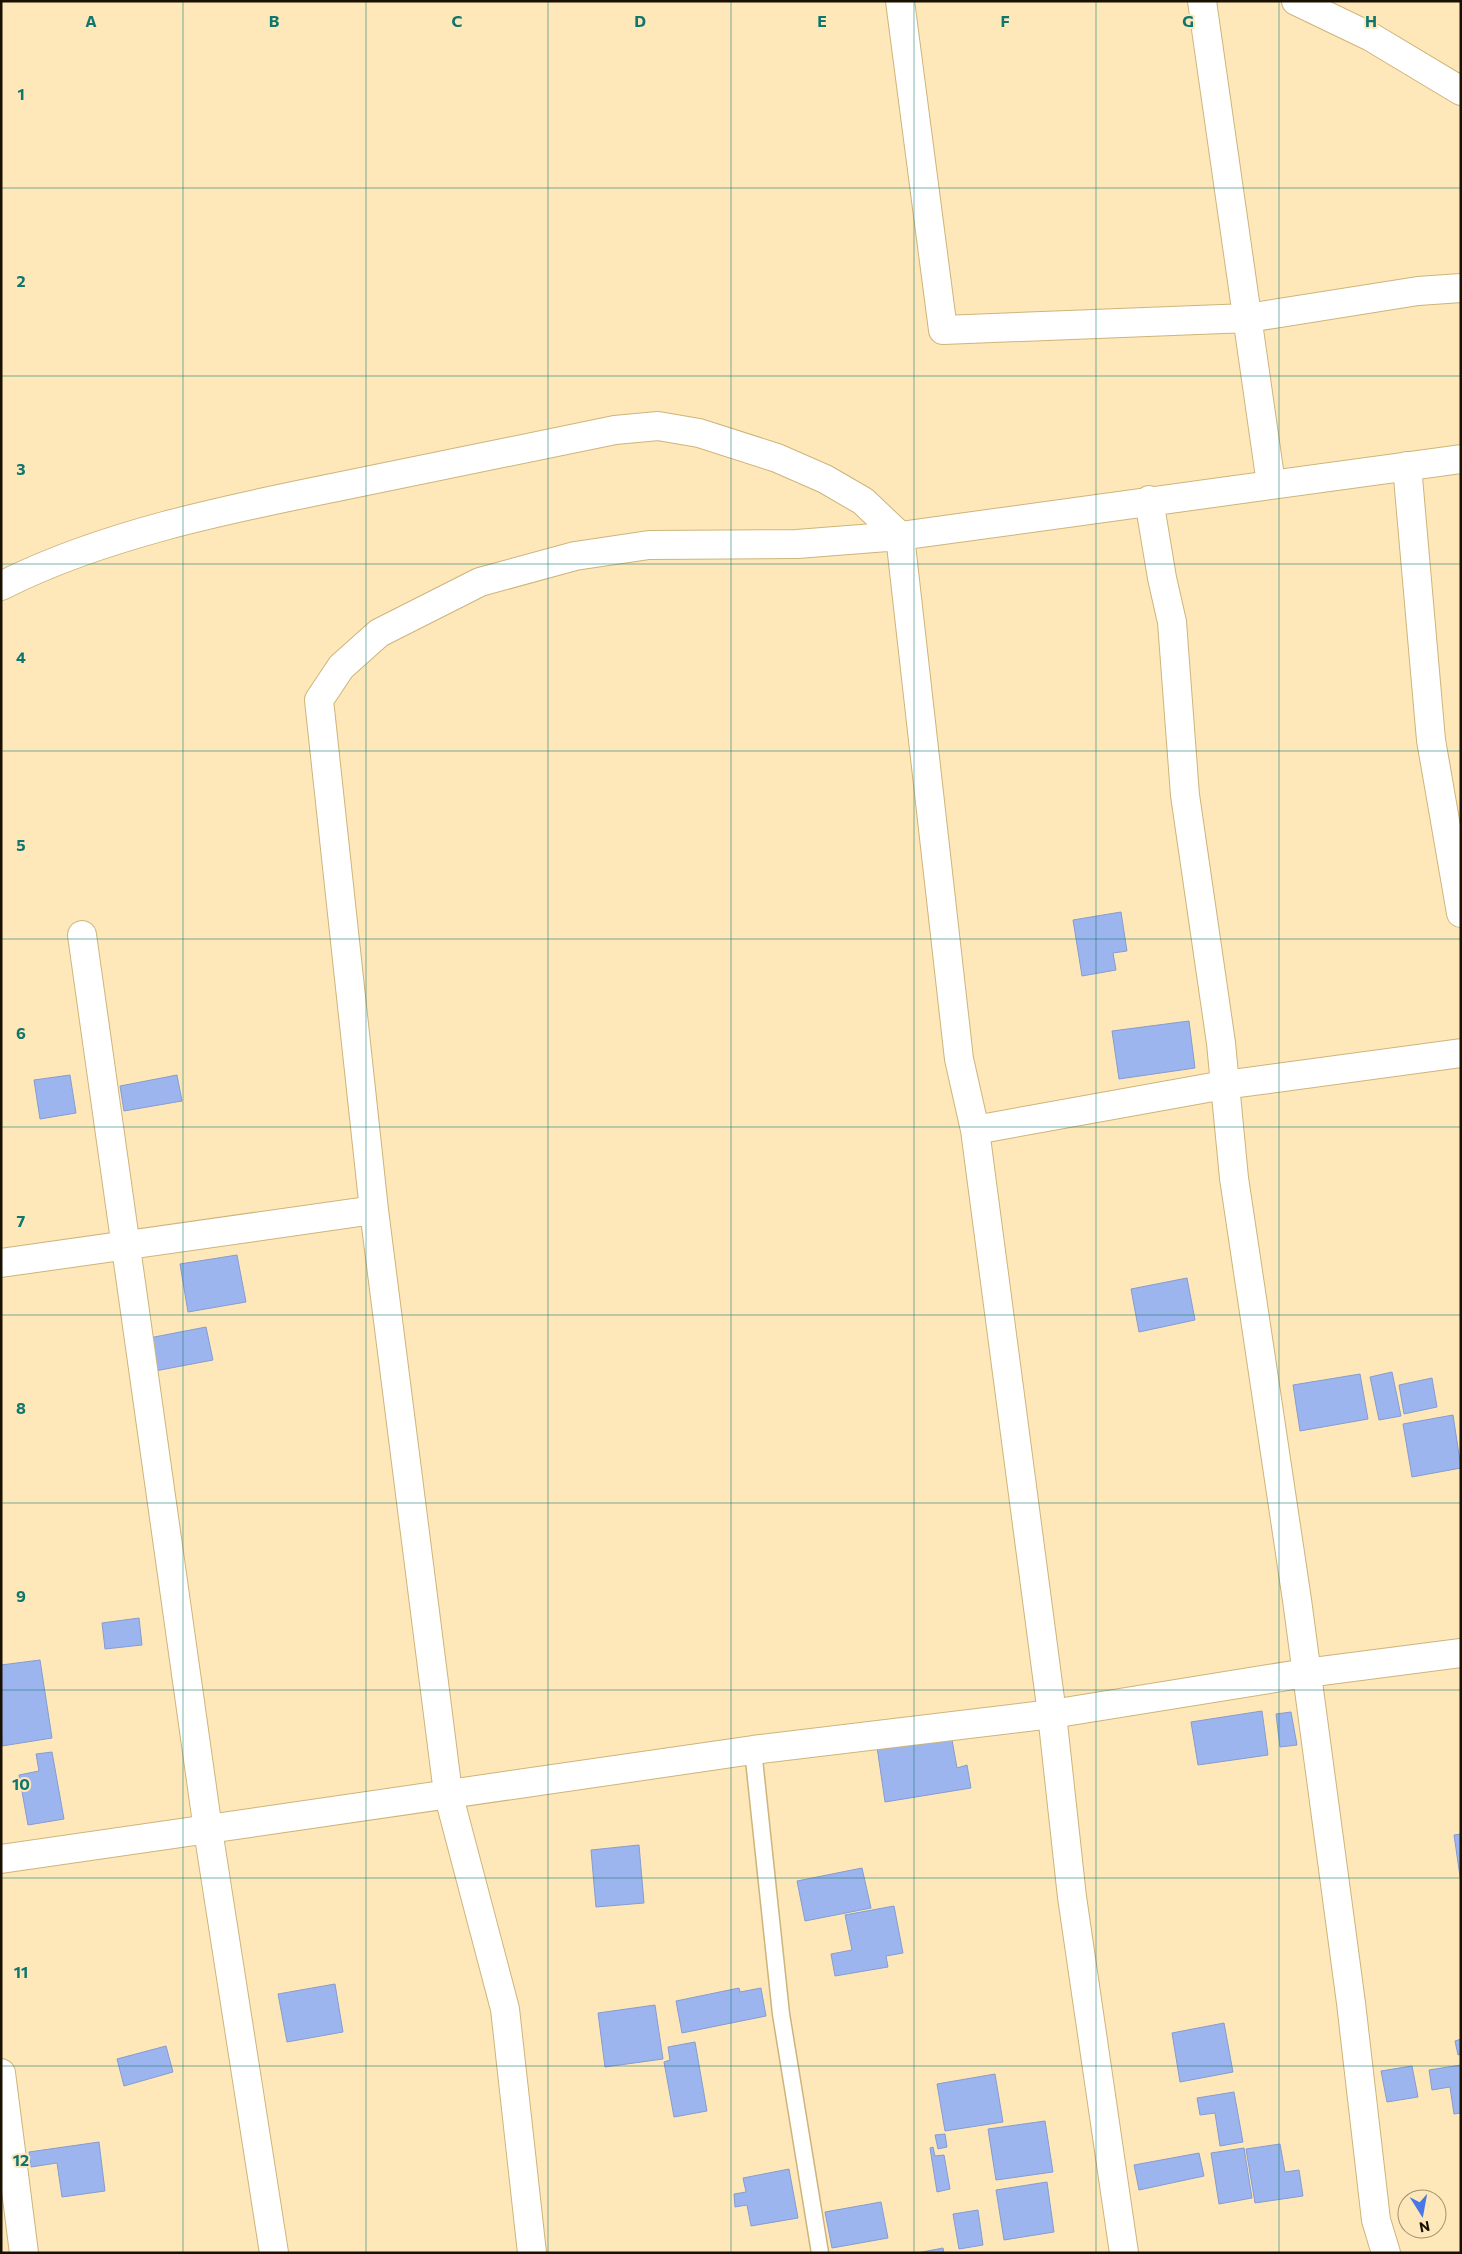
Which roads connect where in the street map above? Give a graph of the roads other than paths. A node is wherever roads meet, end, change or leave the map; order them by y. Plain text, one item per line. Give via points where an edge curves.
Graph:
1 (900, 1) edge
2 (1202, 1) edge
3 (1296, 1) edge
4 (1461, 91) edge
5 (1461, 288) edge
6 (1248, 318) junction
7 (1461, 459) edge
8 (1408, 466) junction
9 (1271, 484) junction
10 (1149, 500) junction
11 (900, 536) junction
12 (1, 586) edge
13 (1461, 913) edge
14 (82, 935) dead end
15 (1461, 1053) edge
16 (1224, 1085) junction
17 (975, 1130) junction
18 (374, 1210) junction
19 (128, 1246) junction
20 (1, 1263) edge
21 (1461, 1653) edge
22 (1306, 1672) junction
23 (1052, 1714) junction
24 (754, 1750) junction
25 (448, 1793) junction
26 (208, 1830) junction
27 (1, 1858) edge
28 (1, 2073) edge
29 (24, 2253) edge
30 (274, 2253) edge
31 (532, 2253) edge
32 (820, 2253) edge
33 (1124, 2253) edge
34 (1386, 2253) edge

1 - 6 street via 943,330
2 - 6 street
3 - 4 street via 1371,37
5 - 6 street via 1418,291
6 - 9 street
7 - 8 street
8 - 9 street
8 - 13 street via 1431,740
9 - 10 street
10 - 11 street
10 - 16 street via 1172,622 1185,795 1221,1043
11 - 12 street via 863,500 825,479 777,458 699,433 658,426 605,432 236,508 118,541 32,570
11 - 17 street via 959,1059
11 - 18 street via 796,544 649,544 575,556 480,582 378,633 341,667 319,700
14 - 19 street
15 - 16 street
16 - 17 street
16 - 22 street via 1234,1178
17 - 23 street
18 - 19 street
18 - 25 street
19 - 20 street
19 - 26 street
21 - 22 street
22 - 23 street
22 - 34 street via 1351,2004 1376,2220
23 - 24 street
23 - 33 street via 1072,1897
24 - 25 street
24 - 32 lane via 781,2014
25 - 26 street
25 - 31 street via 505,2009
26 - 27 street
26 - 30 street
28 - 29 street

